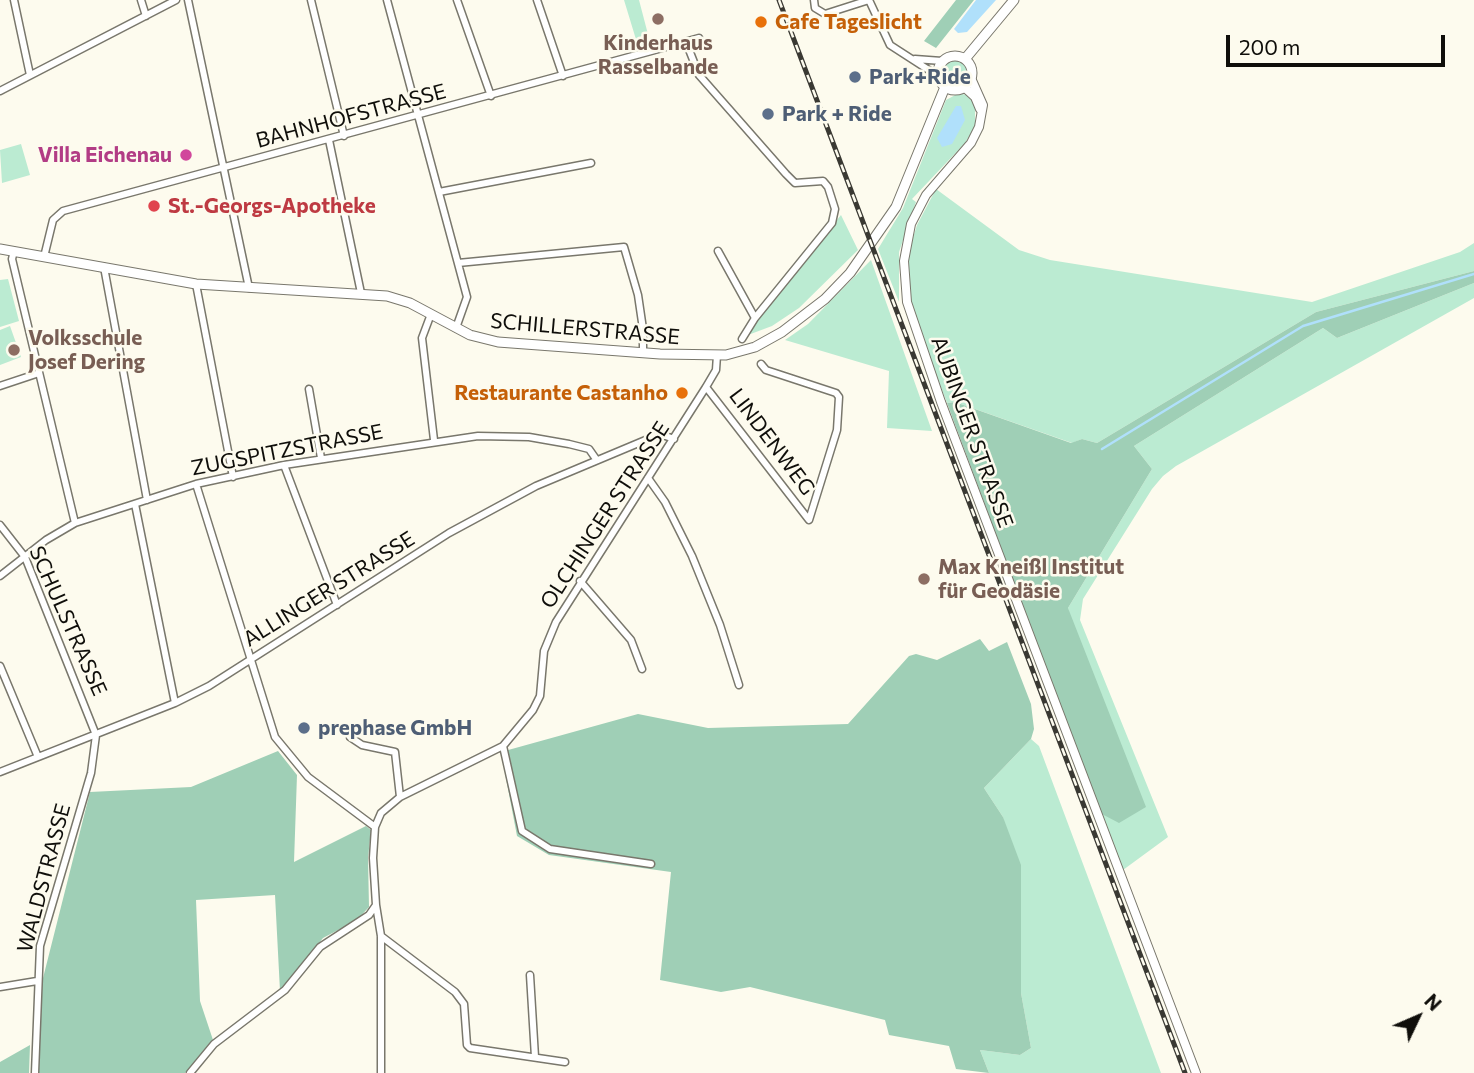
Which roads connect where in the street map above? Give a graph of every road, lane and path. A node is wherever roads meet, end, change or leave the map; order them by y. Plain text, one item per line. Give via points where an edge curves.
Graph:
1 (14, 0) edge
2 (141, 0) edge
3 (176, 0) edge
4 (188, 0) edge
5 (311, 0) edge
6 (387, 0) edge
7 (457, 0) edge
8 (537, 0) edge
9 (814, 0) edge
10 (869, 0) edge
11 (1014, 0) edge
12 (146, 16) junction
13 (699, 38) dead end
14 (686, 42) junction
15 (914, 59) junction
16 (965, 59) junction
17 (942, 61) junction
18 (30, 75) junction
19 (563, 76) junction
20 (938, 76) junction
21 (971, 78) junction
22 (945, 87) junction
23 (964, 87) junction
24 (0, 91) edge
25 (491, 96) junction
26 (417, 115) junction
27 (981, 119) junction
28 (344, 136) junction
29 (329, 140) junction
30 (591, 163) dead end
31 (225, 168) junction
32 (439, 192) junction
33 (0, 249) edge
34 (14, 251) junction
35 (718, 251) dead end
36 (44, 257) junction
37 (458, 263) junction
38 (104, 267) junction
39 (196, 284) junction
40 (249, 288) junction
41 (361, 293) junction
42 (431, 314) junction
43 (755, 318) junction
44 (456, 328) junction
45 (741, 339) dead end
46 (643, 352) junction
47 (717, 355) junction
48 (761, 364) dead end
49 (39, 373) junction
50 (0, 386) edge
51 (706, 387) junction
52 (309, 389) dead end
53 (674, 439) junction
54 (434, 440) junction
55 (321, 458) junction
56 (596, 459) junction
57 (284, 466) junction
58 (233, 477) junction
59 (648, 478) junction
60 (196, 484) junction
61 (147, 500) junction
62 (135, 504) junction
63 (75, 523) junction
64 (0, 525) edge
65 (25, 557) junction
66 (0, 576) edge
67 (580, 581) junction
68 (337, 605) junction
69 (250, 660) junction
70 (0, 666) edge
71 (642, 669) dead end
72 (739, 685) dead end
73 (175, 703) junction
74 (96, 735) junction
75 (350, 737) dead end
76 (503, 746) junction
77 (37, 757) junction
78 (0, 772) edge
79 (400, 797) junction
80 (375, 827) junction
81 (651, 864) dead end
82 (376, 905) junction
83 (381, 936) junction
84 (530, 975) dead end
85 (37, 981) junction
86 (0, 987) edge
87 (536, 1057) junction
88 (565, 1062) dead end
89 (35, 1073) edge
90 (190, 1073) edge
91 (381, 1073) edge
92 (1196, 1073) edge

1 - 18 street
2 - 12 street
3 - 12 street
4 - 31 street
5 - 28 street
6 - 26 street
7 - 25 street
8 - 19 street
9 - 10 street via 818,11 825,14
10 - 15 street via 885,40
11 - 16 main road
12 - 18 street
13 - 14 street, BAHNHOFSTRASSE
14 - 19 street, BAHNHOFSTRASSE
14 - 43 street via 699,75 786,174 796,183 823,181 836,216
15 - 17 street
15 - 20 street
16 - 17 main road via 950,56
16 - 21 main road
17 - 20 main road
18 - 24 street
19 - 25 street, BAHNHOFSTRASSE
20 - 22 main road
21 - 23 main road
21 - 27 street via 982,100
22 - 23 main road
22 - 47 main road, SCHILLERSTRASSE via 905,188 886,225 850,273 825,299 769,341
23 - 27 street via 978,103
25 - 26 street, BAHNHOFSTRASSE
26 - 28 street, BAHNHOFSTRASSE
26 - 32 street
27 - 92 street, AUBINGER STRASSE via 974,139 926,195 911,225 904,261 907,302
28 - 29 street, BAHNHOFSTRASSE
29 - 31 street, BAHNHOFSTRASSE
29 - 41 street
30 - 32 street
31 - 36 street, BAHNHOFSTRASSE via 63,211 53,220
31 - 40 street
32 - 37 street
33 - 34 main road, SCHILLERSTRASSE
34 - 36 main road, SCHILLERSTRASSE
34 - 49 street via 12,259
35 - 43 street
36 - 38 main road, SCHILLERSTRASSE
37 - 44 street via 467,297
37 - 46 street via 624,247 642,314
38 - 39 main road, SCHILLERSTRASSE
38 - 61 street
39 - 40 main road, SCHILLERSTRASSE
39 - 58 street
40 - 41 main road, SCHILLERSTRASSE
41 - 42 main road, SCHILLERSTRASSE via 399,299
42 - 44 main road, SCHILLERSTRASSE
42 - 54 street via 422,338
43 - 45 street
44 - 46 main road, SCHILLERSTRASSE via 498,342
46 - 47 main road, SCHILLERSTRASSE
47 - 51 street, OLCHINGER STRASSE via 716,370
48 - 51 street, LINDENWEG via 766,370 839,397 837,430 809,520
49 - 50 street
49 - 63 street
51 - 53 street, OLCHINGER STRASSE
52 - 55 street
53 - 56 street, ALLINGER STRASSE via 660,434
53 - 59 street, OLCHINGER STRASSE
54 - 55 street, ZUGSPITZSTRASSE
54 - 56 street, ZUGSPITZSTRASSE via 529,437 585,447
55 - 57 street, ZUGSPITZSTRASSE
56 - 68 street, ALLINGER STRASSE via 467,522
57 - 58 street, ZUGSPITZSTRASSE
57 - 68 street
58 - 60 street, ZUGSPITZSTRASSE
59 - 67 street, OLCHINGER STRASSE
59 - 72 street via 697,568
60 - 61 street, ZUGSPITZSTRASSE
60 - 69 street
61 - 62 street, ZUGSPITZSTRASSE
62 - 63 street, ZUGSPITZSTRASSE
62 - 73 street
63 - 65 street, ZUGSPITZSTRASSE
64 - 65 street, SCHULSTRASSE
65 - 66 street, ZUGSPITZSTRASSE
65 - 74 street, SCHULSTRASSE
67 - 71 street via 631,640
67 - 76 street, OLCHINGER STRASSE via 548,639 537,704
68 - 69 street, ALLINGER STRASSE
69 - 73 street, ALLINGER STRASSE
69 - 80 street via 280,746 308,777
70 - 77 street
73 - 74 street, ALLINGER STRASSE
74 - 77 street, ALLINGER STRASSE
74 - 85 street, WALDSTRASSE via 91,773 40,946
75 - 79 street via 362,745 395,752
76 - 79 street, OLCHINGER STRASSE
76 - 81 street via 522,831 550,849
77 - 78 street, ALLINGER STRASSE
79 - 80 street, OLCHINGER STRASSE via 381,813
80 - 82 street
82 - 83 street
82 - 90 street via 356,926 320,947 285,990 214,1044
83 - 87 street via 455,992 464,1004 470,1048
83 - 91 street
84 - 87 street
85 - 86 street
85 - 89 street, WALDSTRASSE
87 - 88 street

